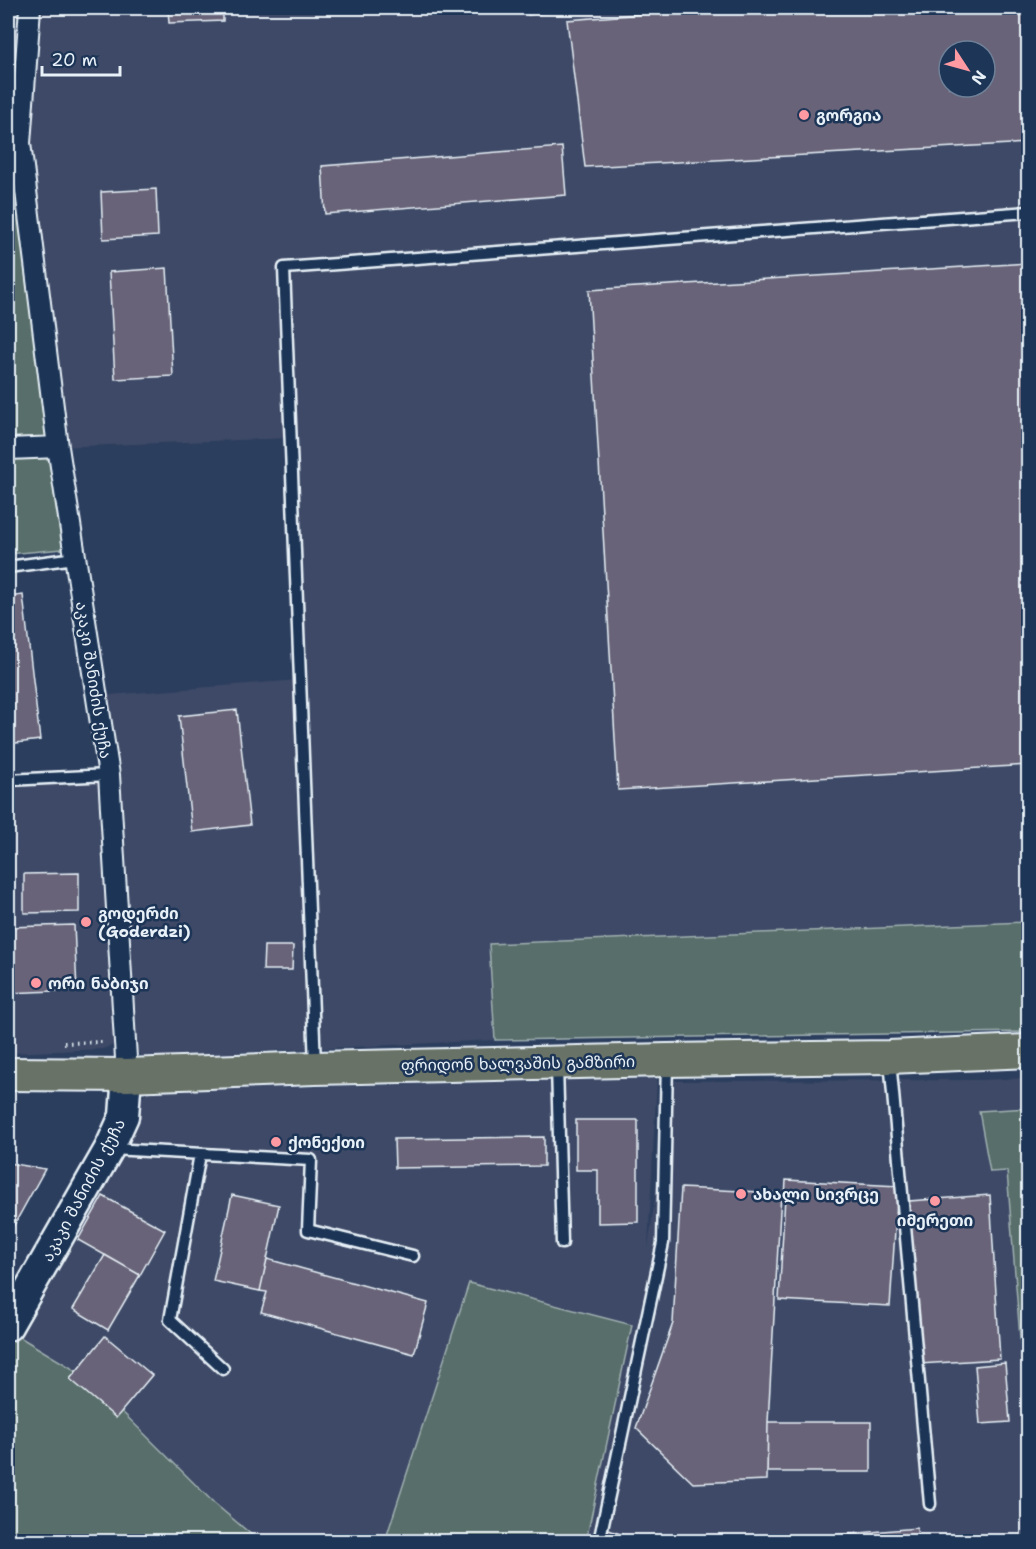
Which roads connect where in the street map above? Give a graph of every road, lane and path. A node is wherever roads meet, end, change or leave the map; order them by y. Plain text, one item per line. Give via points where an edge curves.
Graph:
1 (30, 8) edge
2 (14, 143) edge
3 (1029, 212) edge
4 (58, 447) junction
5 (8, 449) edge
6 (75, 558) junction
7 (8, 567) edge
8 (109, 775) junction
9 (8, 780) edge
10 (1029, 1051) edge
11 (890, 1057) junction
12 (667, 1059) junction
13 (557, 1062) junction
14 (315, 1068) junction
15 (8, 1074) edge
16 (127, 1075) junction
17 (109, 1149) junction
18 (200, 1154) junction
19 (562, 1243) dead end
20 (413, 1256) dead end
21 (8, 1326) edge
22 (223, 1369) dead end
23 (930, 1504) dead end
24 (599, 1542) edge

1 - 2 street, აკაკი შანიძის ქუჩა
2 - 4 street, აკაკი შანიძის ქუჩა
3 - 14 lane via 284,268
4 - 5 street
4 - 6 street, აკაკი შანიძის ქუჩა
6 - 7 lane
6 - 8 street, აკაკი შანიძის ქუჩა
8 - 9 lane
8 - 16 street, აკაკი შანიძის ქუჩა
10 - 11 main road, ფრიდონ ხალვაშის გამზირი
11 - 12 main road, ფრიდონ ხალვაშის გამზირი
11 - 23 lane
12 - 13 main road, ფრიდონ ხალვაშის გამზირი
12 - 24 lane via 663,1243
13 - 14 main road, ფრიდონ ხალვაშის გამზირი
13 - 19 lane
14 - 16 main road, ფრიდონ ხალვაშის გამზირი
15 - 16 main road, ფრიდონ ხალვაშის გამზირი
16 - 17 street, აკაკი შანიძის ქუჩა via 124,1116
17 - 18 lane
17 - 21 street, აკაკი შანიძის ქუჩა
18 - 20 lane via 311,1160 308,1230
18 - 22 lane via 170,1320

